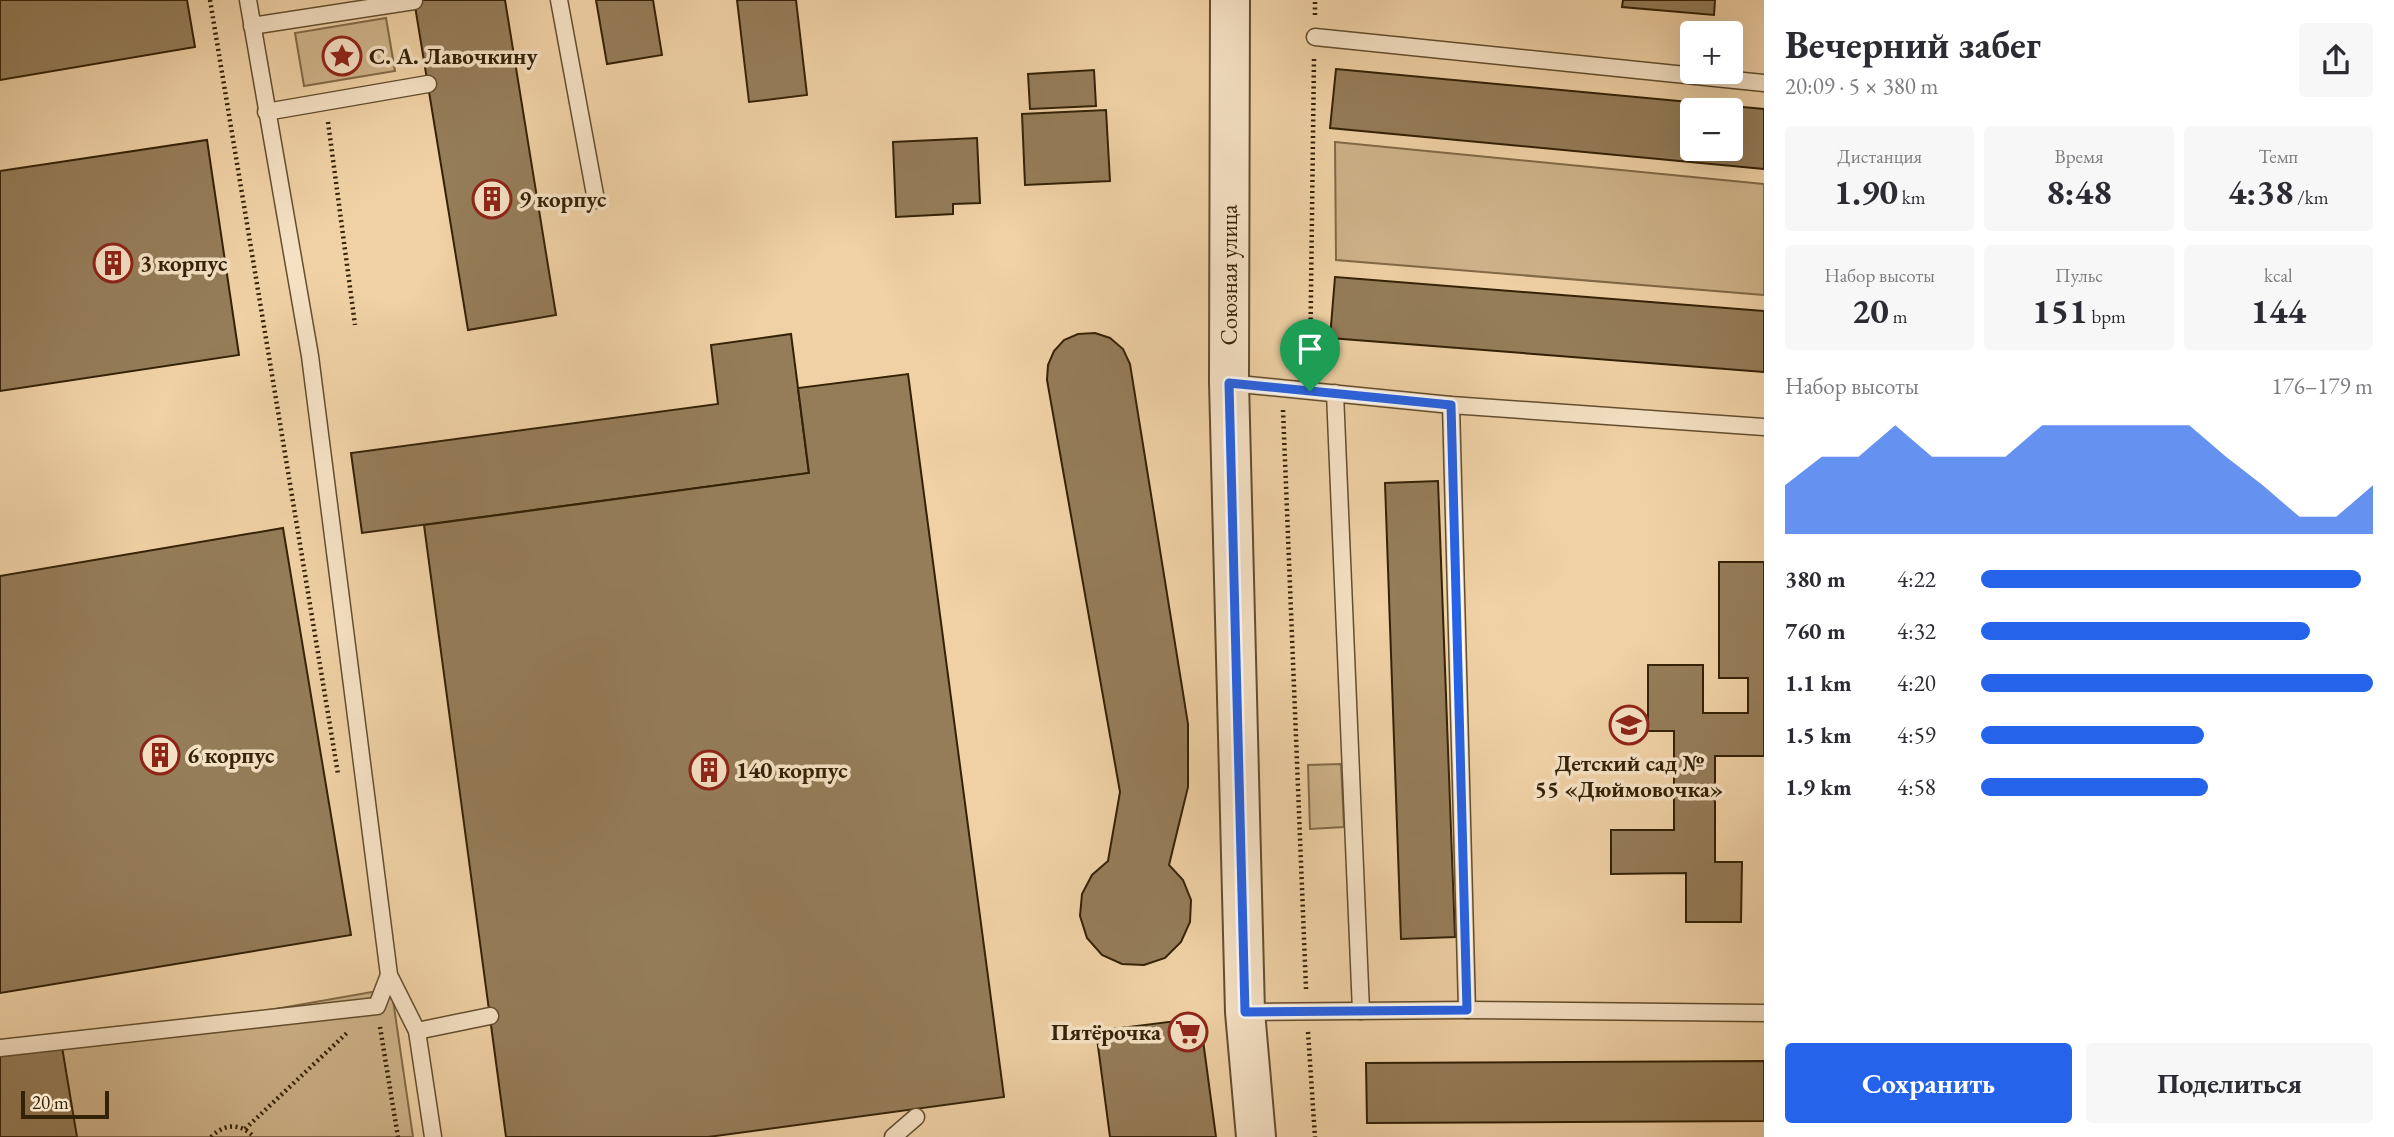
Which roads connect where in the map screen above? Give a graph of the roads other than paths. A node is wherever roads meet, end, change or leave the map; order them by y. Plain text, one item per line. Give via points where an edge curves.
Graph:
1 (248, 0) edge
2 (559, 0) edge
3 (1230, 0) edge
4 (414, 1) edge
5 (252, 26) junction
6 (1315, 37) road end
7 (1764, 83) edge
8 (428, 84) dead end
9 (266, 112) junction
10 (596, 200) dead end
11 (1229, 383) junction
12 (1335, 393) junction
13 (1451, 405) junction
14 (1764, 427) edge
15 (389, 975) junction
16 (1467, 1010) junction
17 (1361, 1011) junction
18 (1245, 1012) junction
19 (1764, 1013) edge
20 (490, 1016) dead end
21 (417, 1031) junction
22 (0, 1048) edge
23 (916, 1117) dead end
24 (433, 1137) edge
25 (893, 1137) edge
26 (1256, 1137) edge

1 - 5 lane
2 - 10 lane
3 - 11 street, Союзная улица
4 - 5 lane
5 - 9 lane
6 - 7 lane
8 - 9 lane
9 - 15 lane via 310,356
11 - 12 lane
11 - 18 street, Союзная улица
12 - 13 lane
12 - 17 lane
13 - 14 lane
13 - 16 lane
15 - 21 lane
15 - 22 lane via 376,1006
16 - 17 lane
16 - 19 lane
17 - 18 lane
18 - 26 street, Союзная улица
20 - 21 lane
21 - 24 lane
23 - 25 lane

